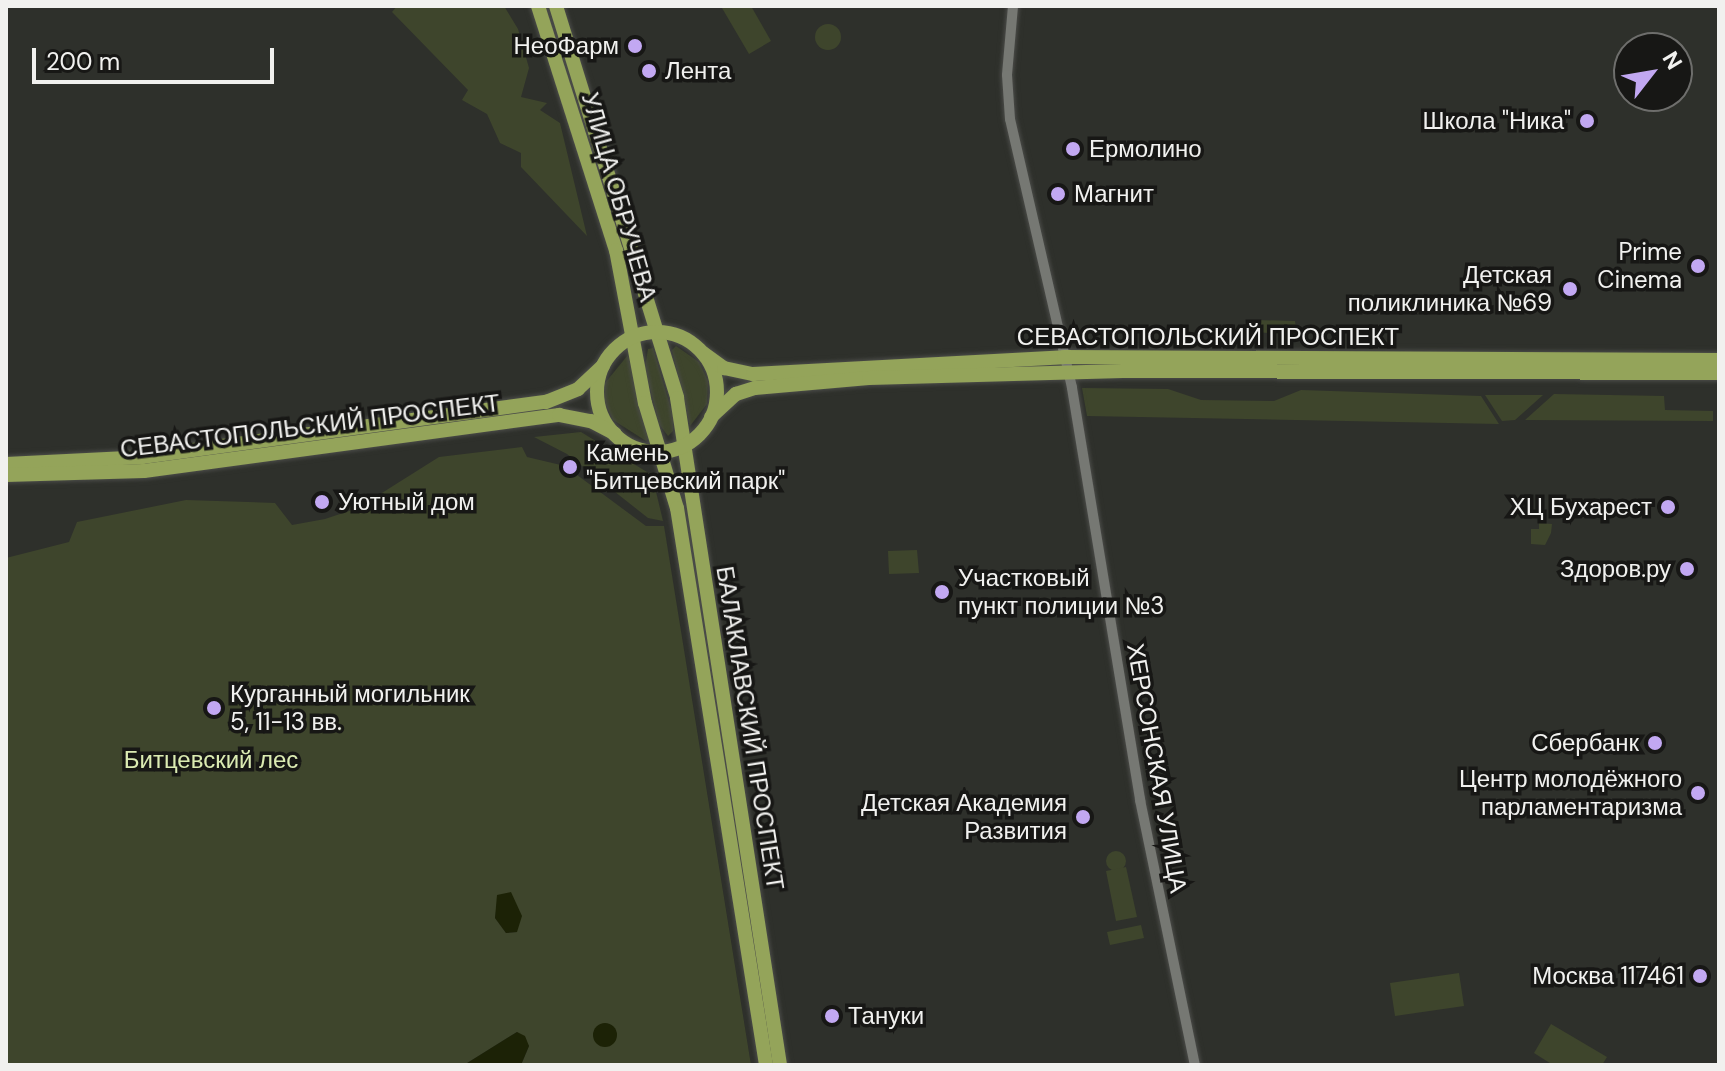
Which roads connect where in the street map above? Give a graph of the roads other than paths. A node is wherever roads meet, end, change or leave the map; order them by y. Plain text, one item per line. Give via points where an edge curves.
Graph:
1 (538, 6) edge
2 (556, 6) edge
3 (1013, 6) edge
4 (659, 332) junction
5 (634, 338) junction
6 (703, 353) junction
7 (1064, 357) junction
8 (1719, 360) edge
9 (603, 366) junction
10 (1067, 372) junction
11 (1719, 373) edge
12 (677, 398) joint
13 (645, 403) joint
14 (711, 417) junction
15 (615, 434) junction
16 (685, 444) junction
17 (662, 453) junction
18 (6, 464) edge
19 (6, 475) edge
20 (766, 1065) edge
21 (780, 1065) edge
22 (1195, 1065) edge

1 - 5 main road, УЛИЦА ОБРУЧЕВА via 616,250
2 - 4 main road, УЛИЦА ОБРУЧЕВА
3 - 7 street, ХЕРСОНСКАЯ УЛИЦА via 1007,75 1010,119
4 - 5 main road
4 - 6 main road, СЕВАСТОПОЛЬСКИЙ ПРОСПЕКТ via 686,339
4 - 12 main road, УЛИЦА ОБРУЧЕВА
5 - 9 main road, СЕВАСТОПОЛЬСКИЙ ПРОСПЕКТ
5 - 13 main road, УЛИЦА ОБРУЧЕВА
6 - 7 main road, СЕВАСТОПОЛЬСКИЙ ПРОСПЕКТ via 724,368 753,374
6 - 14 main road via 718,388
7 - 8 main road, СЕВАСТОПОЛЬСКИЙ ПРОСПЕКТ
7 - 10 street, ХЕРСОНСКАЯ УЛИЦА
9 - 15 main road via 597,396
9 - 18 main road, СЕВАСТОПОЛЬСКИЙ ПРОСПЕКТ via 578,389 546,402 142,457
10 - 11 main road, СЕВАСТОПОЛЬСКИЙ ПРОСПЕКТ
10 - 14 main road, СЕВАСТОПОЛЬСКИЙ ПРОСПЕКТ via 777,385 736,394
10 - 22 street, ХЕРСОНСКАЯ УЛИЦА via 1140,800
12 - 16 main road, БАЛАКЛАВСКИЙ ПРОСПЕКТ
13 - 17 main road, БАЛАКЛАВСКИЙ ПРОСПЕКТ
14 - 16 main road, СЕВАСТОПОЛЬСКИЙ ПРОСПЕКТ
15 - 17 main road, СЕВАСТОПОЛЬСКИЙ ПРОСПЕКТ
15 - 19 main road, СЕВАСТОПОЛЬСКИЙ ПРОСПЕКТ via 591,421 559,415 144,471
16 - 17 main road
16 - 21 main road, БАЛАКЛАВСКИЙ ПРОСПЕКТ
17 - 20 main road, БАЛАКЛАВСКИЙ ПРОСПЕКТ via 677,508

